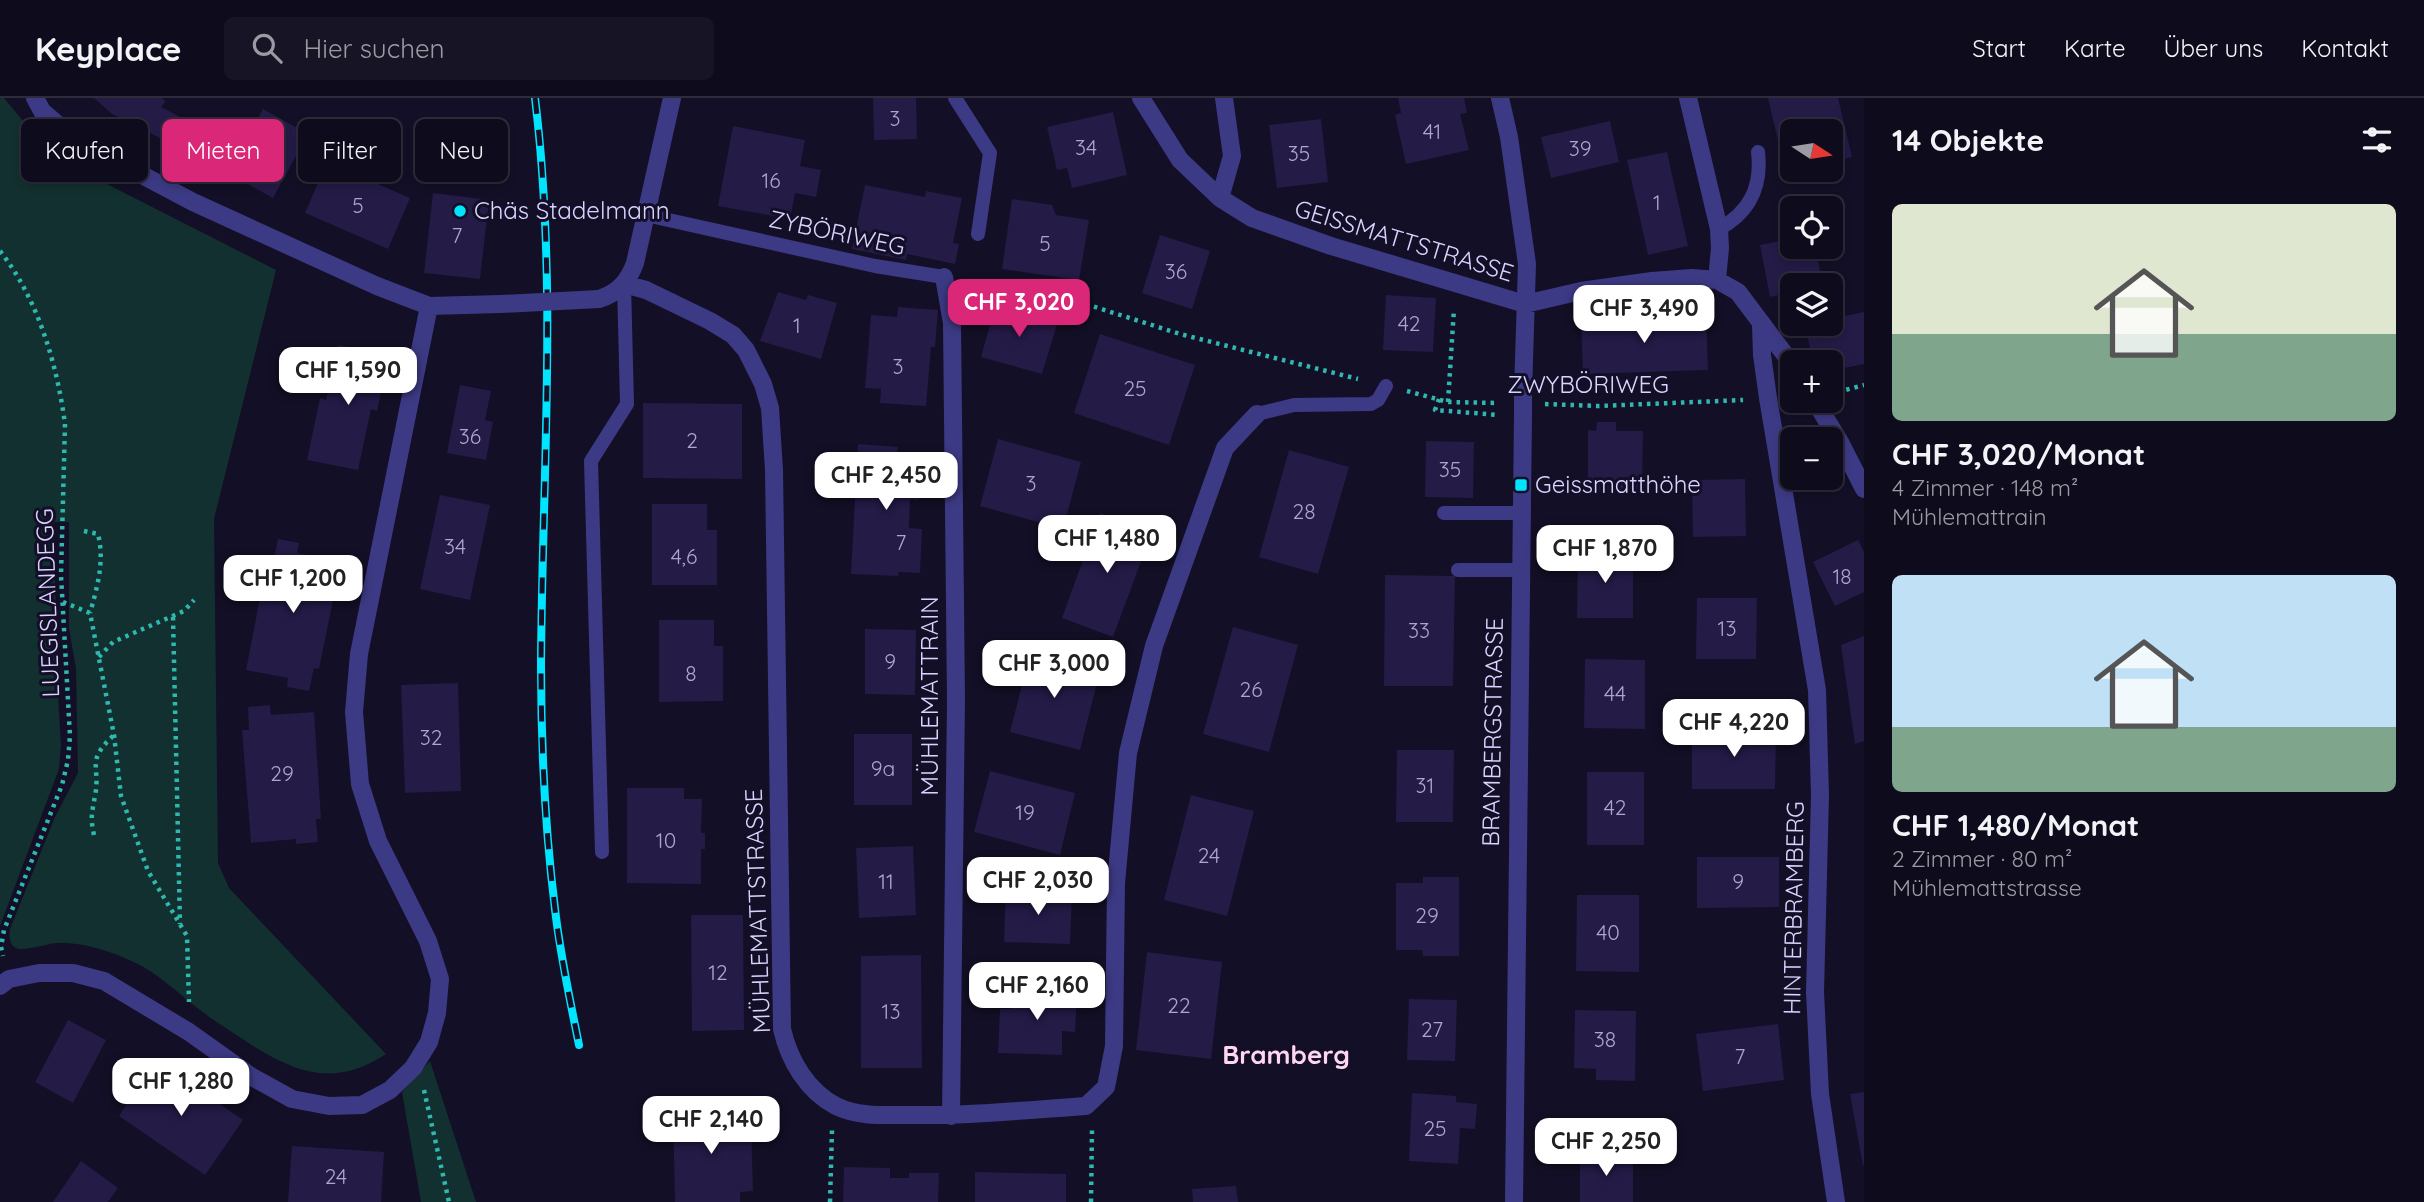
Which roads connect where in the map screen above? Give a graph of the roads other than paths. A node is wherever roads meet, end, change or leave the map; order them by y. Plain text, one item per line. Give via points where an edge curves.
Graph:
1 (35, 98) edge
2 (671, 98) edge
3 (955, 98) edge
4 (1141, 98) edge
5 (1224, 98) edge
6 (1500, 98) edge
7 (1688, 98) edge
8 (1758, 152) dead end
9 (1220, 198) junction
10 (646, 215) junction
11 (1719, 229) junction
12 (978, 234) dead end
13 (944, 277) joint
14 (1717, 280) junction
15 (624, 284) junction
16 (1525, 304) junction
17 (429, 306) junction
18 (1761, 325) junction
19 (1783, 350) edge
20 (1386, 386) road end
21 (1822, 413) edge
22 (1257, 414) joint
23 (1864, 489) edge
24 (1444, 513) dead end
25 (1520, 513) junction
26 (1458, 570) dead end
27 (1520, 570) junction
28 (602, 852) dead end
29 (0, 986) edge
30 (951, 1116) junction
31 (1514, 1202) edge
32 (1836, 1202) edge

1 - 17 street via 42,111 63,129 193,202
2 - 10 street
3 - 12 lane via 989,153
4 - 9 street, GEISSMATTSTRASSE via 1180,160
5 - 9 street via 1232,156
6 - 16 street, BRAMBERGSTRASSE via 1524,230
7 - 11 street
8 - 11 lane via 1761,172 1753,196 1737,219
9 - 16 street, GEISSMATTSTRASSE via 1252,218 1318,242
10 - 13 lane, ZYBÖRIWEG
10 - 15 street via 635,263
11 - 14 street
13 - 30 street, MÜHLEMATTRAIN via 952,323 956,699
14 - 16 street, GEISSMATTSTRASSE via 1652,281
14 - 18 street via 1738,292
15 - 17 street, bridge via 599,299
15 - 28 lane via 627,404 592,461
15 - 30 street, MÜHLEMATTSTRASSE via 646,290 733,335 746,350 770,408 780,1012 785,1041 812,1088 833,1105 871,1115
16 - 25 street, BRAMBERGSTRASSE, bridge
17 - 29 street via 359,654 354,712 360,784 378,841 428,941 440,979 429,1042 413,1068 390,1090 362,1105 328,1106 292,1099 104,981 73,973 39,973 9,979
18 - 19 street
18 - 32 street, HINTERBRAMBERG via 1768,398 1818,690 1815,992 1820,1094
20 - 22 lane, MÜHLEMATTSTRASSE via 1371,404 1294,405
21 - 23 street
22 - 30 street, MÜHLEMATTSTRASSE via 1225,448 1154,646 1128,753 1115,883 1114,1046 1106,1087 1086,1106
24 - 25 lane
25 - 27 street, BRAMBERGSTRASSE
26 - 27 lane
27 - 31 street, BRAMBERGSTRASSE

